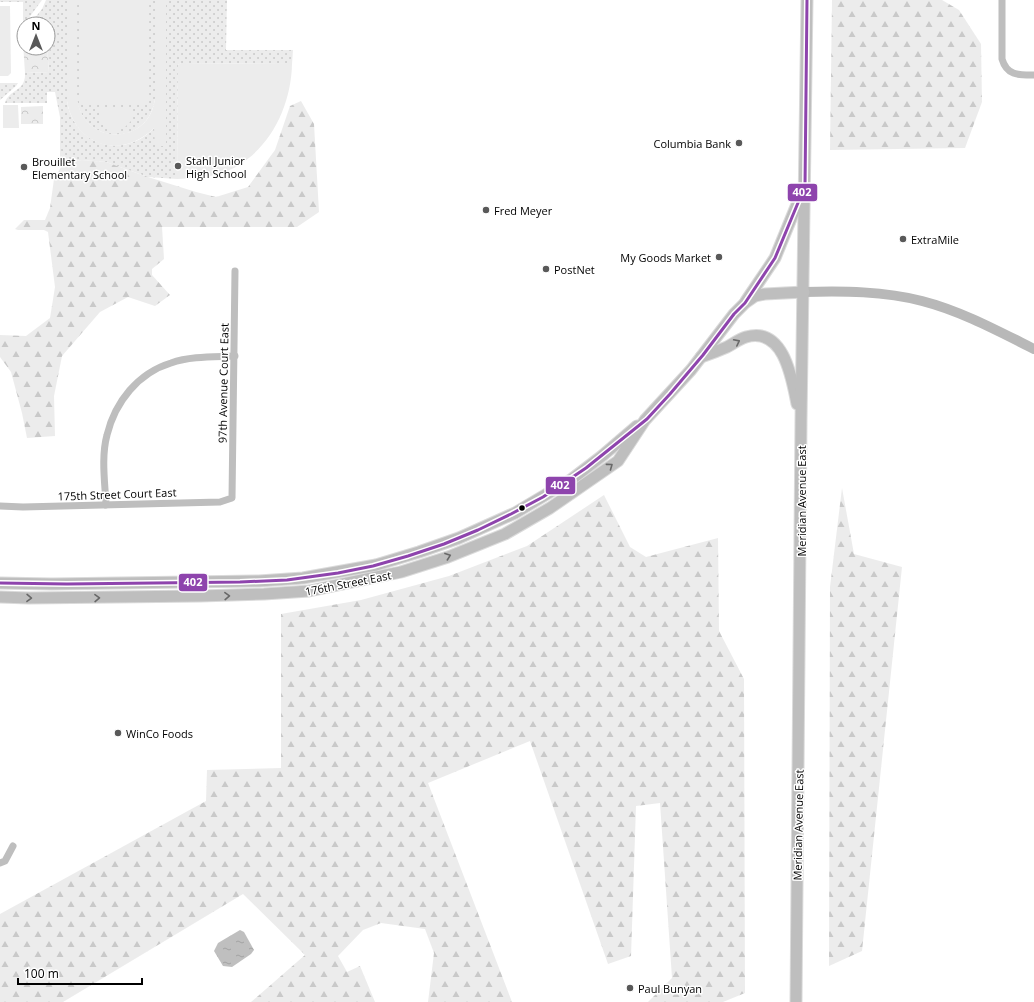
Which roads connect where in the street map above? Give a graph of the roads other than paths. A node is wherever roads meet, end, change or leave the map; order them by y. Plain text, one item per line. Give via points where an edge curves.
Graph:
1 (808, 0) edge
2 (1002, 0) edge
3 (1034, 75) edge
4 (805, 186) junction
5 (236, 271) dead end
6 (804, 292) junction
7 (744, 303) junction
8 (1034, 349) edge
9 (235, 356) junction
10 (701, 357) junction
11 (646, 420) junction
12 (801, 421) junction
13 (605, 454) junction
14 (233, 495) joint
15 (106, 505) junction
16 (0, 506) edge
17 (550, 508) junction
18 (0, 583) edge
19 (0, 597) edge
20 (13, 846) dead end
21 (0, 863) edge
22 (796, 1002) edge

1 - 4 main road, Meridian Avenue East
2 - 3 street via 1002,59 1009,71 1015,74
4 - 6 main road, Meridian Avenue East
4 - 7 main road via 774,258
5 - 9 street, 97th Avenue Court East
6 - 7 main road, 176th Street East via 765,294 755,296
6 - 8 main road via 863,293 923,301 987,326
6 - 12 main road, Meridian Avenue East
7 - 10 main road, 176th Street East
9 - 14 street, 97th Avenue Court East
9 - 15 street via 198,358 171,363 138,382 128,392 116,409 107,436
10 - 11 main road, 176th Street East
10 -> 12 main road via 747,337 767,338 785,359
11 - 13 main road, 176th Street East
17 -> 11 main road, 176th Street East via 618,461
12 - 22 main road, Meridian Avenue East
13 - 17 main road via 603,460 564,492
13 - 18 main road, 176th Street East via 572,479 515,513 419,552 376,565 303,578 259,581
14 - 15 street, 175th Street Court East via 229,500 220,502
15 - 16 street, 175th Street Court East
19 -> 17 main road, 176th Street East via 200,596 309,591 401,572 448,557 505,534
20 - 21 street via 5,861

